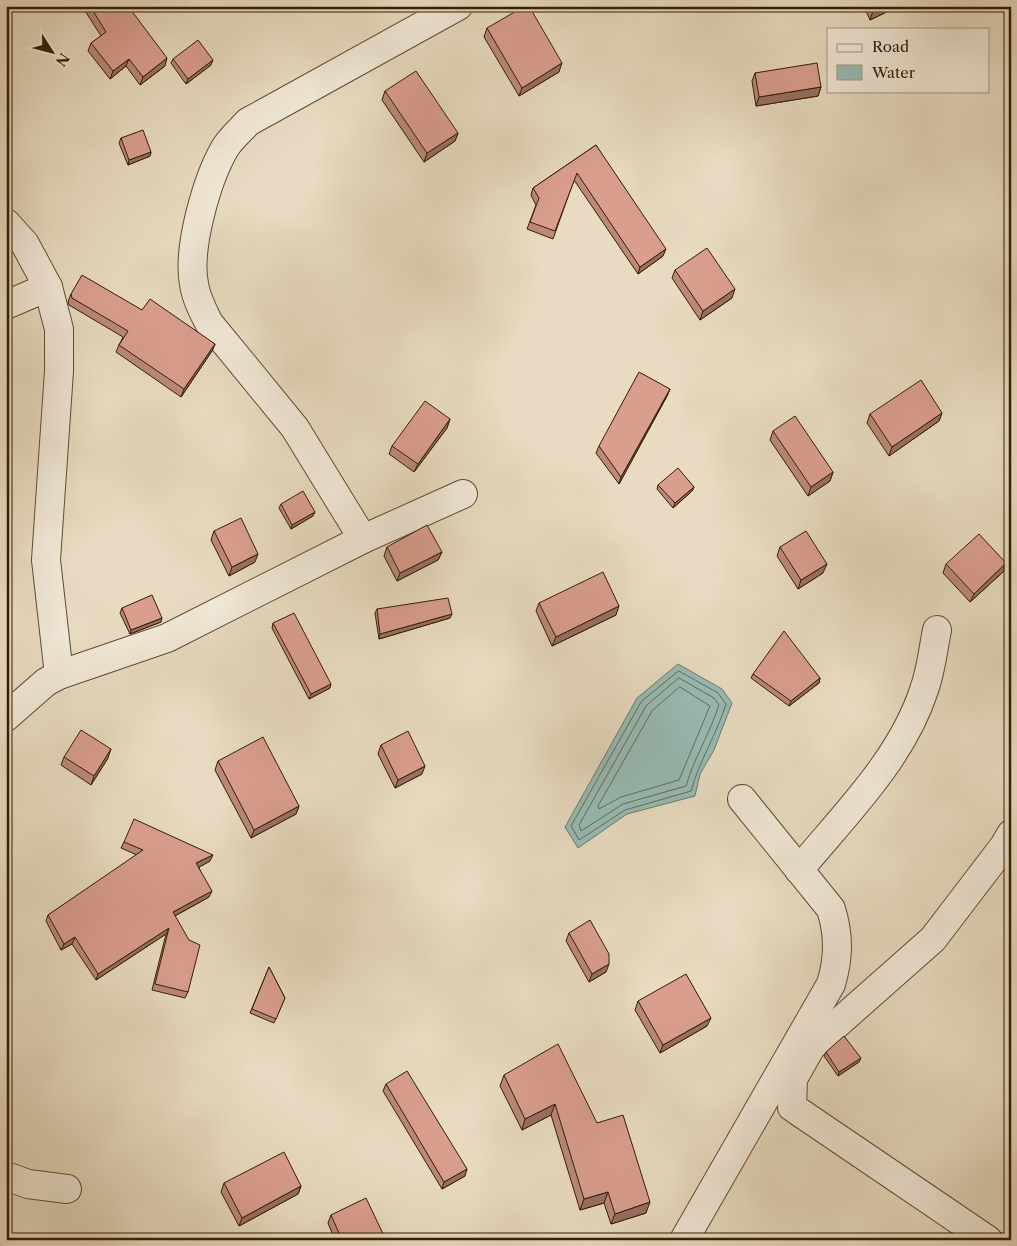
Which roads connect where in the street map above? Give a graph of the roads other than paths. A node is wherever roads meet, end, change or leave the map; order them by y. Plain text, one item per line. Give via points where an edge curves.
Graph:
1 (458, 6) edge
2 (6, 223) edge
3 (48, 288) junction
4 (6, 305) edge
5 (463, 494) dead end
6 (363, 539) junction
7 (937, 630) dead end
8 (59, 675) junction
9 (6, 717) edge
10 (742, 799) dead end
11 (1011, 834) edge
12 (799, 870) junction
13 (785, 1080) junction
14 (6, 1176) edge
15 (67, 1189) dead end
16 (684, 1240) edge
17 (988, 1240) edge

1 - 6 street via 248,122 226,146 212,175 194,242 194,284 209,323 295,428
2 - 3 street via 25,244
3 - 4 street
3 - 8 street via 59,329 46,560
5 - 6 street
6 - 8 street via 168,638
7 - 12 street via 925,689 904,736 881,771
8 - 9 street via 46,682
10 - 12 street
11 - 13 street via 933,939 811,1047
12 - 13 street via 831,909 837,927 837,965
13 - 16 street
13 - 17 street via 792,1107
14 - 15 street via 28,1184

